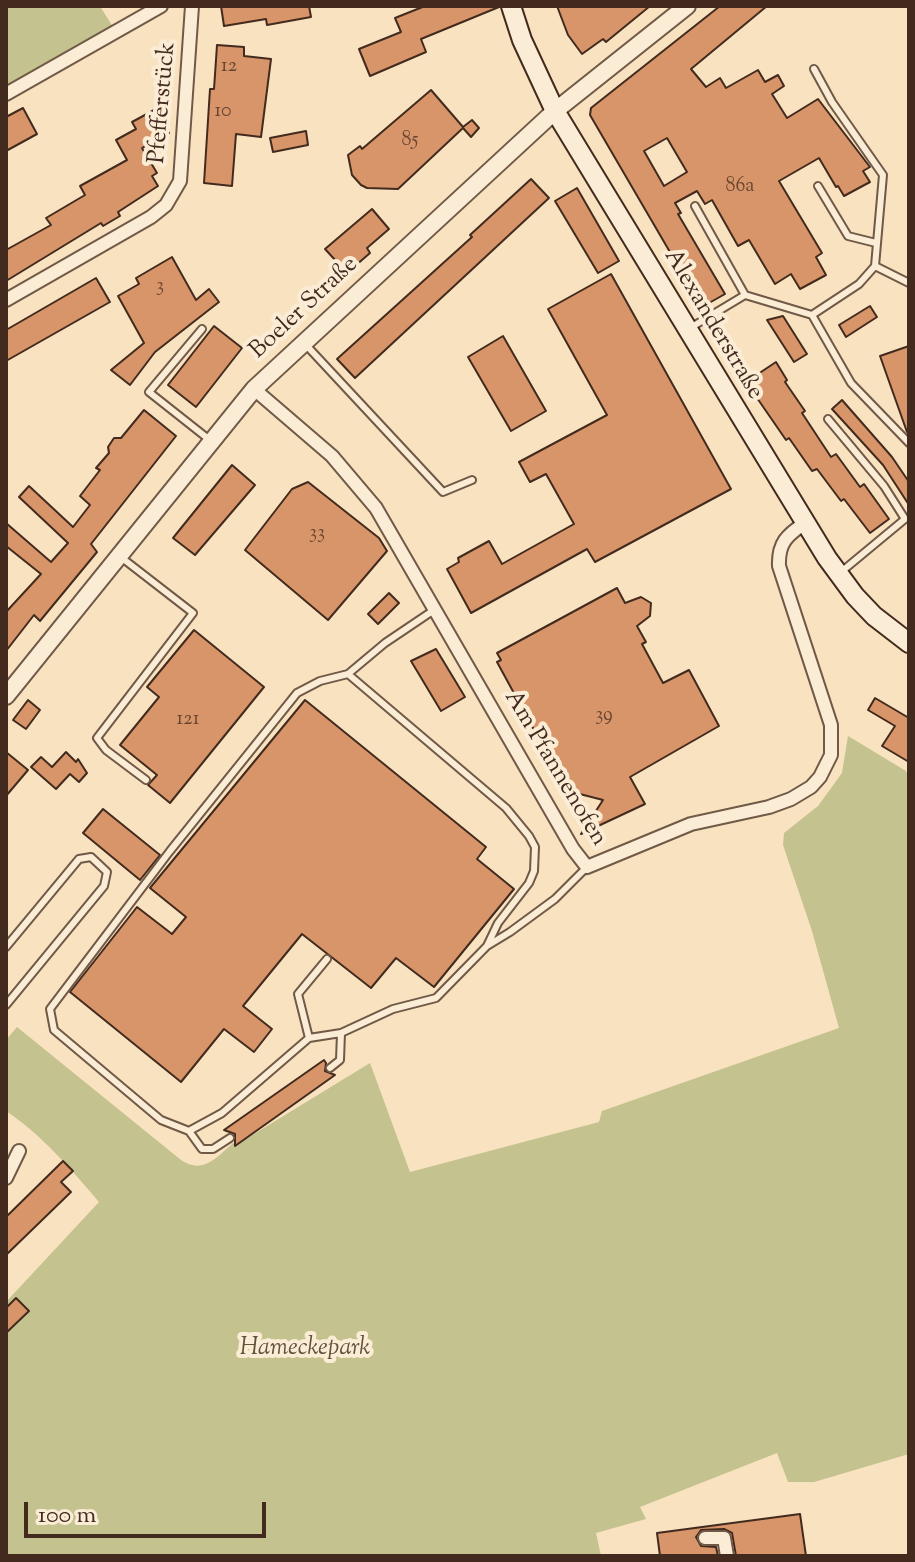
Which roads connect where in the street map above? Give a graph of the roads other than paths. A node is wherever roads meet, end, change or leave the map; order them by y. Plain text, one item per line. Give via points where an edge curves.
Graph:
1 (161, 6) edge
2 (192, 6) edge
3 (511, 6) edge
4 (687, 6) edge
5 (814, 69) dead end
6 (6, 94) edge
7 (555, 111) junction
8 (818, 186) dead end
9 (695, 206) dead end
10 (876, 243) junction
11 (875, 266) junction
12 (909, 283) edge
13 (745, 295) junction
14 (6, 300) edge
15 (812, 315) junction
16 (202, 329) dead end
17 (687, 330) junction
18 (304, 343) junction
19 (254, 389) junction
20 (828, 419) dead end
21 (211, 441) junction
22 (909, 443) edge
23 (472, 480) dead end
24 (805, 523) junction
25 (120, 556) junction
26 (838, 574) junction
27 (434, 610) junction
28 (909, 643) edge
29 (348, 674) junction
30 (6, 696) edge
31 (146, 780) dead end
32 (587, 867) junction
33 (487, 946) junction
34 (6, 947) edge
35 (327, 959) dead end
36 (6, 991) edge
37 (12, 997) junction
38 (6, 1005) edge
39 (341, 1033) junction
40 (309, 1038) junction
41 (330, 1068) dead end
42 (189, 1131) junction
43 (230, 1138) dead end
44 (19, 1151) dead end
45 (6, 1178) edge
46 (705, 1538) dead end
47 (727, 1556) edge

1 - 6 street
2 - 14 street, Pfefferstück via 180,181 166,205
3 - 7 main road, Alexanderstraße
4 - 7 street, Boeler Straße
5 - 10 lane via 883,175
7 - 17 main road, Alexanderstraße
7 - 18 street, Boeler Straße
8 - 10 lane via 848,236
9 - 13 lane
10 - 11 lane
11 - 12 lane
11 - 15 lane via 859,284
13 - 15 lane
13 - 17 lane
15 - 22 lane via 851,383
16 - 21 lane via 149,392
17 - 24 main road, Alexanderstraße
18 - 19 street, Boeler Straße
18 - 23 lane via 443,492
19 - 21 street, Boeler Straße
19 - 27 street, Am Pfannenofen via 355,482 389,528
20 - 26 lane via 905,519
21 - 25 street, Boeler Straße
24 - 26 main road, Alexanderstraße
24 - 32 street, Am Pfannenofen via 778,551 831,725 831,755 820,777 791,799 691,824
25 - 30 street, Boeler Straße
25 - 31 lane via 193,613 97,738
26 - 28 main road, Alexanderstraße via 874,616
27 - 29 lane
27 - 32 street, Am Pfannenofen
29 - 33 lane via 506,808 535,847 529,883
29 - 42 lane via 297,693 50,1009 54,1030 161,1120
32 - 33 lane via 555,899
33 - 39 lane via 436,998 393,1009
34 - 37 lane via 79,859 91,857 104,868 104,886
35 - 40 lane via 298,994
36 - 37 lane
37 - 38 lane
39 - 40 lane
39 - 41 lane via 340,1060
40 - 42 lane via 222,1113
42 - 43 lane via 202,1149 213,1149
44 - 45 street
46 - 47 street via 724,1538

